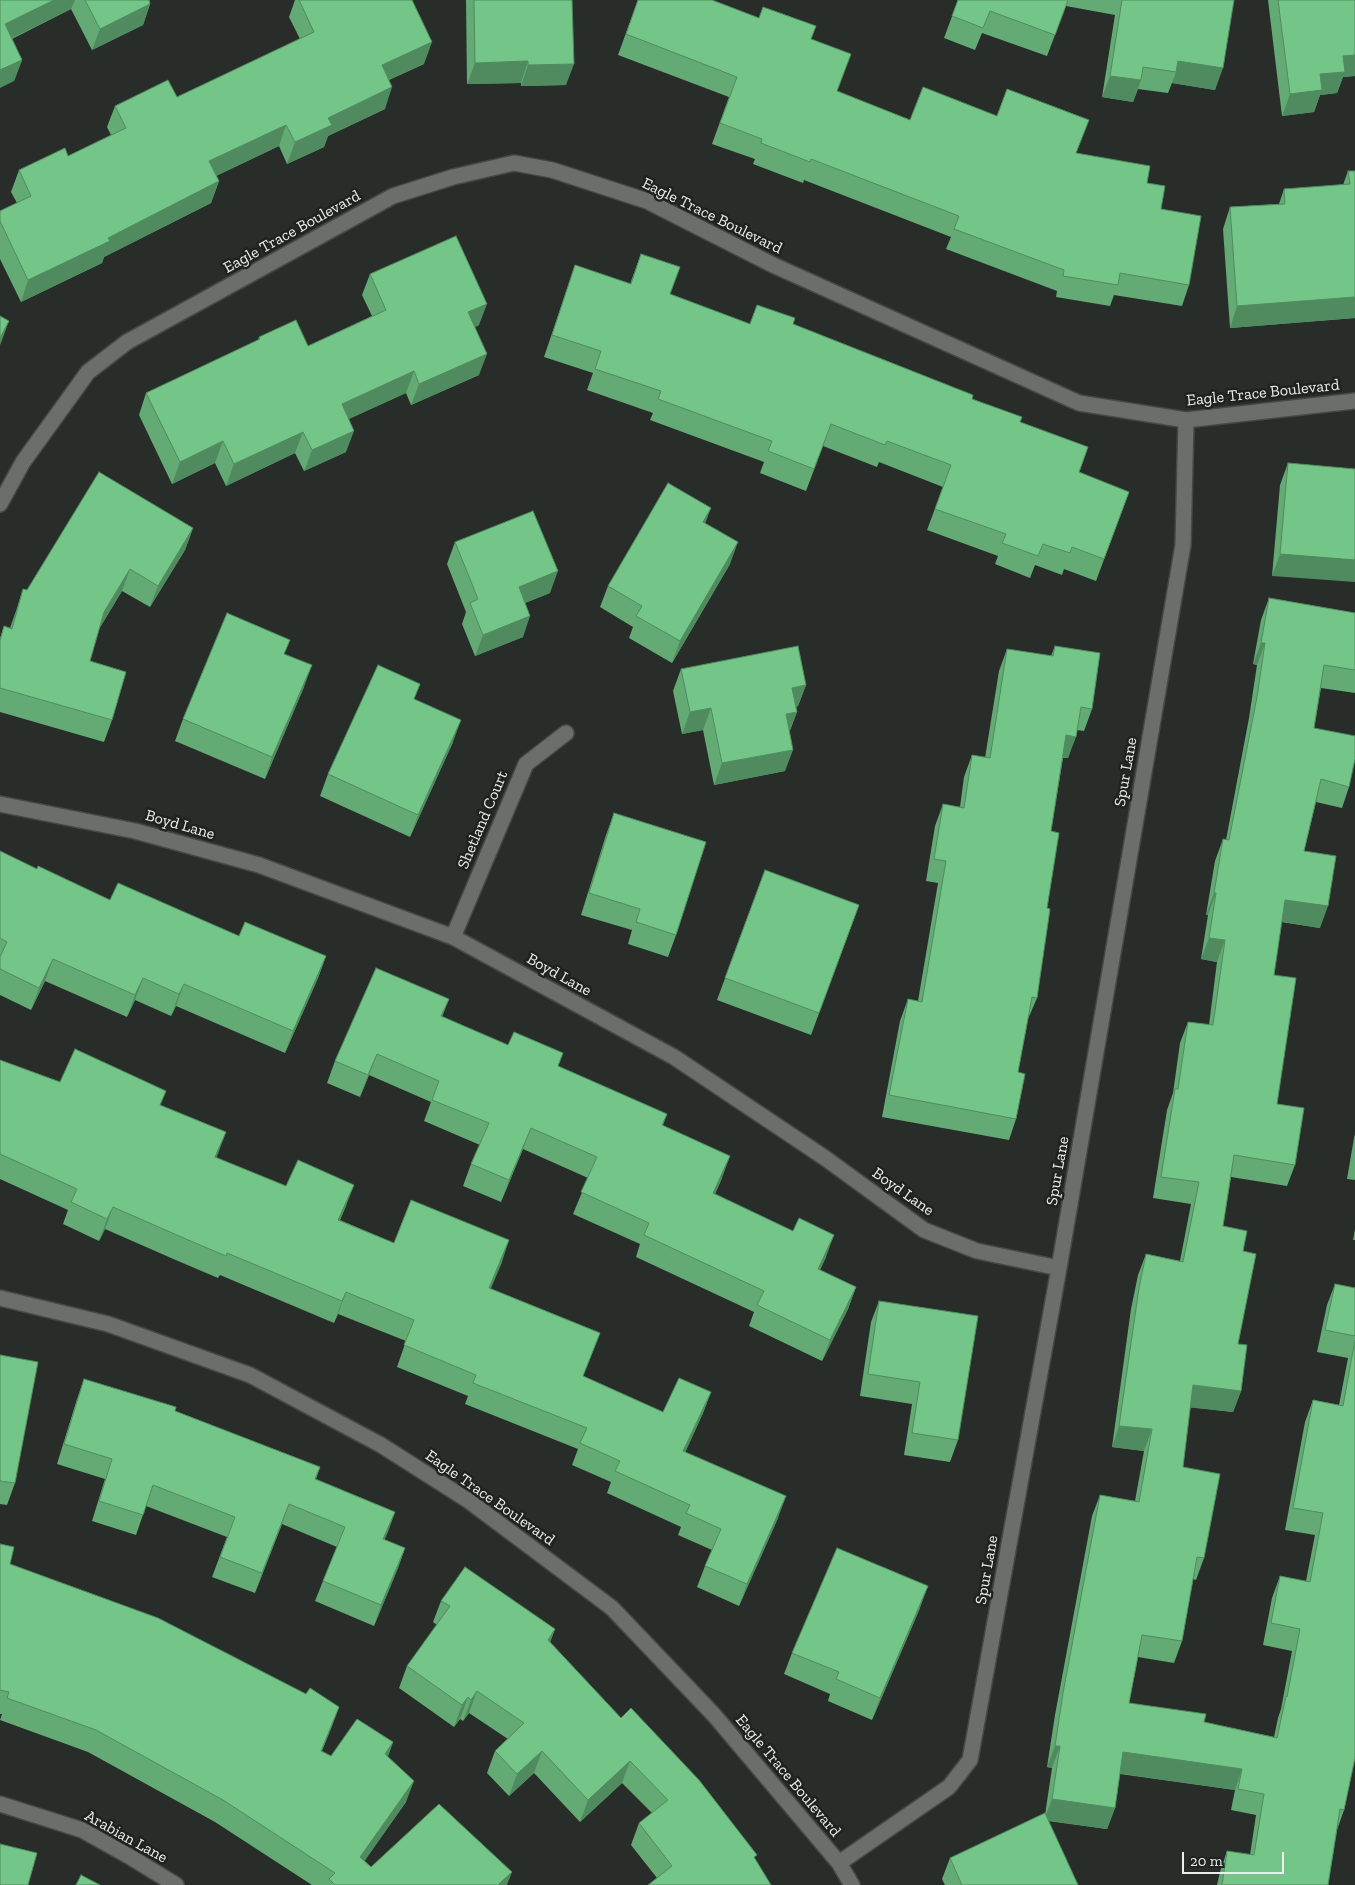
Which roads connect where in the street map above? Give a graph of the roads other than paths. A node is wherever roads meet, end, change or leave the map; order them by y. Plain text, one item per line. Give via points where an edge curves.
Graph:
1 (1355, 401) edge
2 (1186, 420) junction
3 (0, 504) edge
4 (566, 734) dead end
5 (0, 804) edge
6 (453, 937) junction
7 (1059, 1268) junction
8 (0, 1298) edge
9 (0, 1804) edge
10 (839, 1863) junction
11 (176, 1885) edge
12 (852, 1885) edge

1 - 2 street, Eagle Trace Boulevard
2 - 3 street, Eagle Trace Boulevard via 1079,404 773,265 647,201 552,170 514,164 453,177 393,196 128,342 88,372 23,462
2 - 7 street, Spur Lane via 1183,545
4 - 6 street, Shetland Court via 526,764
5 - 6 street, Boyd Lane via 135,831 258,865
6 - 7 street, Boyd Lane via 674,1057 825,1158 924,1230 978,1251
7 - 10 street, Spur Lane via 970,1760 949,1787
8 - 10 street, Eagle Trace Boulevard via 108,1324 250,1375 381,1445 469,1501 612,1608 714,1715
9 - 11 street, Arabian Lane via 82,1830
10 - 12 street, Eagle Trace Boulevard

